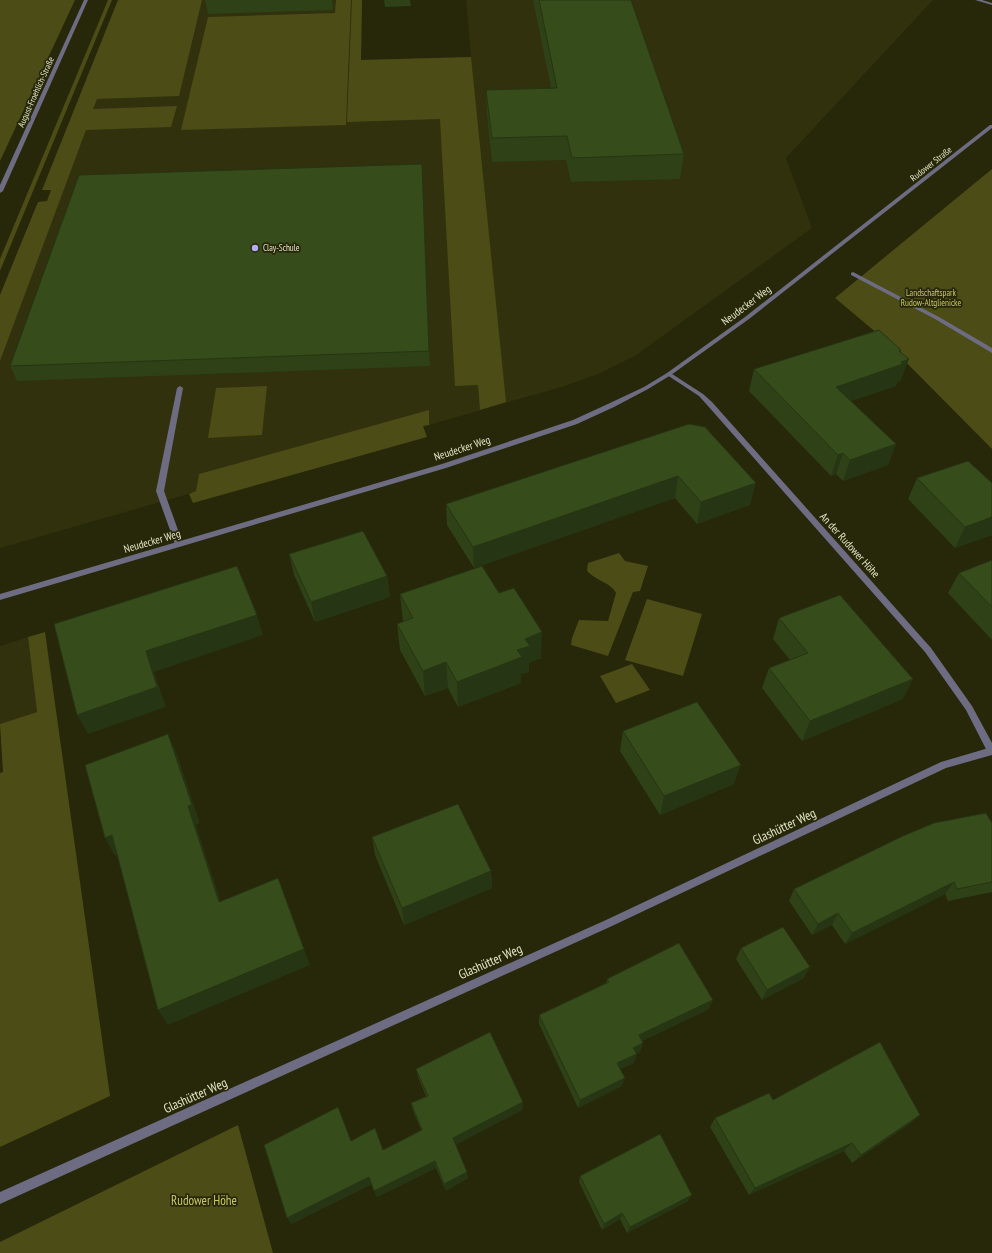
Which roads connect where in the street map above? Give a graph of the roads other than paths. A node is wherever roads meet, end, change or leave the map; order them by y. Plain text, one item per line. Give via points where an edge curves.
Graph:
1 (86, 0) edge
2 (977, 0) edge
3 (992, 4) edge
4 (992, 126) edge
5 (0, 191) edge
6 (880, 214) joint
7 (853, 274) dead end
8 (992, 351) edge
9 (669, 374) junction
10 (180, 388) dead end
11 (179, 544) junction
12 (0, 597) edge
13 (992, 751) edge
14 (0, 1198) edge

1 - 5 street, August-Froehlich-Straße
2 - 3 street
4 - 6 street, Rudower Straße
6 - 9 street, Neudecker Weg via 747,318
7 - 8 street via 937,318
9 - 11 street, Neudecker Weg via 646,388 575,422 382,485
9 - 13 street, An der Rudower Höhe via 710,404 928,650 969,708
10 - 11 street via 160,491
11 - 12 street, Neudecker Weg
13 - 14 street, Glashütter Weg via 944,765 621,917

